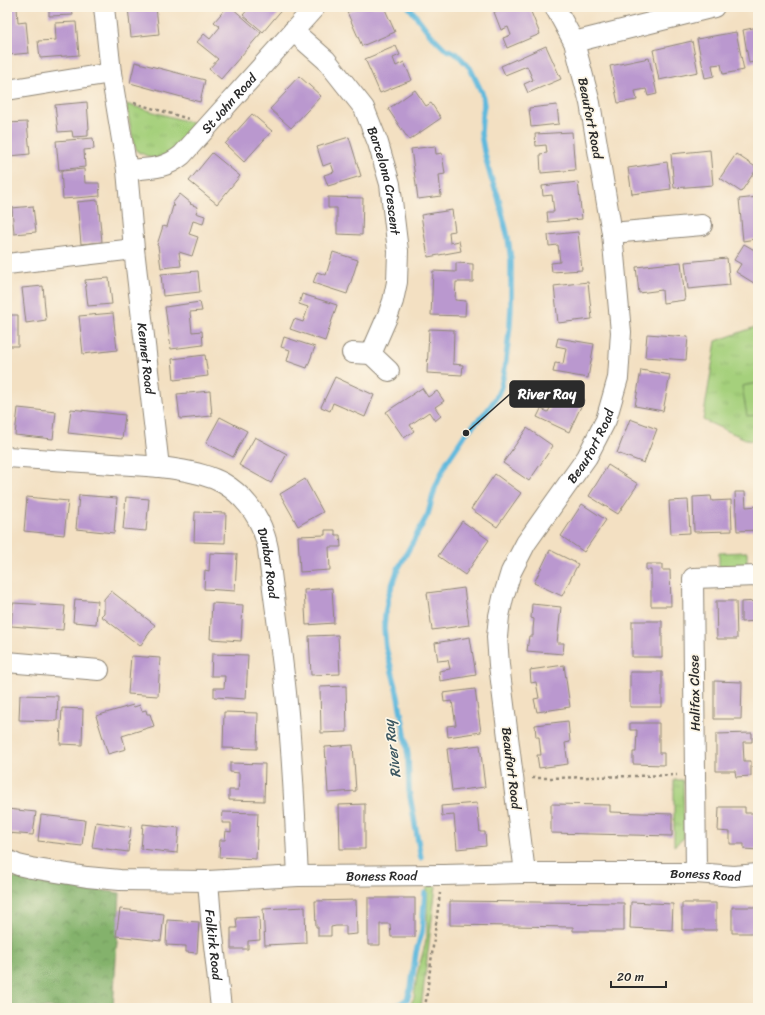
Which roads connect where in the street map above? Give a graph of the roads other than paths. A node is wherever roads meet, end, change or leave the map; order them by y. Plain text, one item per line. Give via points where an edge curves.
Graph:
1 (104, 7) edge
2 (315, 7) edge
3 (555, 7) edge
4 (714, 7) edge
5 (293, 31) junction
6 (574, 42) junction
7 (111, 73) junction
8 (7, 90) edge
9 (127, 170) junction
10 (702, 225) dead end
11 (612, 234) junction
12 (134, 249) junction
13 (7, 264) edge
14 (352, 353) dead end
15 (371, 354) junction
16 (389, 371) dead end
17 (7, 457) edge
18 (159, 467) junction
19 (758, 576) edge
20 (7, 662) edge
21 (99, 670) dead end
22 (7, 860) edge
23 (525, 872) junction
24 (696, 873) junction
25 (758, 874) edge
26 (298, 876) junction
27 (208, 880) junction
28 (221, 1008) edge

1 - 7 street, Kennet Road
2 - 5 street, St John Road
3 - 6 street, Beaufort Road
4 - 6 street
5 - 9 street, St John Road via 182,156 166,165
5 - 15 street, Barcelona Crescent via 326,60 364,108 390,184 398,251 397,282 388,316
6 - 11 street, Beaufort Road via 590,103
7 - 8 street
7 - 9 street, Kennet Road
9 - 12 street, Kennet Road
10 - 11 street
11 - 23 street, Beaufort Road via 621,332 618,378 606,420 587,457 526,543 512,572 499,616 499,665
12 - 13 street
12 - 18 street, Kennet Road
14 - 15 street
15 - 16 street
17 - 18 street, Dunbar Road
18 - 26 street, Dunbar Road via 208,476 224,484 250,506 264,534 287,703
19 - 24 street, Halifax Close via 692,578
20 - 21 street
22 - 27 street, Boness Road via 31,868 107,879
23 - 24 street, Boness Road
23 - 26 street, Boness Road
24 - 25 street, Boness Road via 734,876
26 - 27 street, Boness Road
27 - 28 street, Falkirk Road

